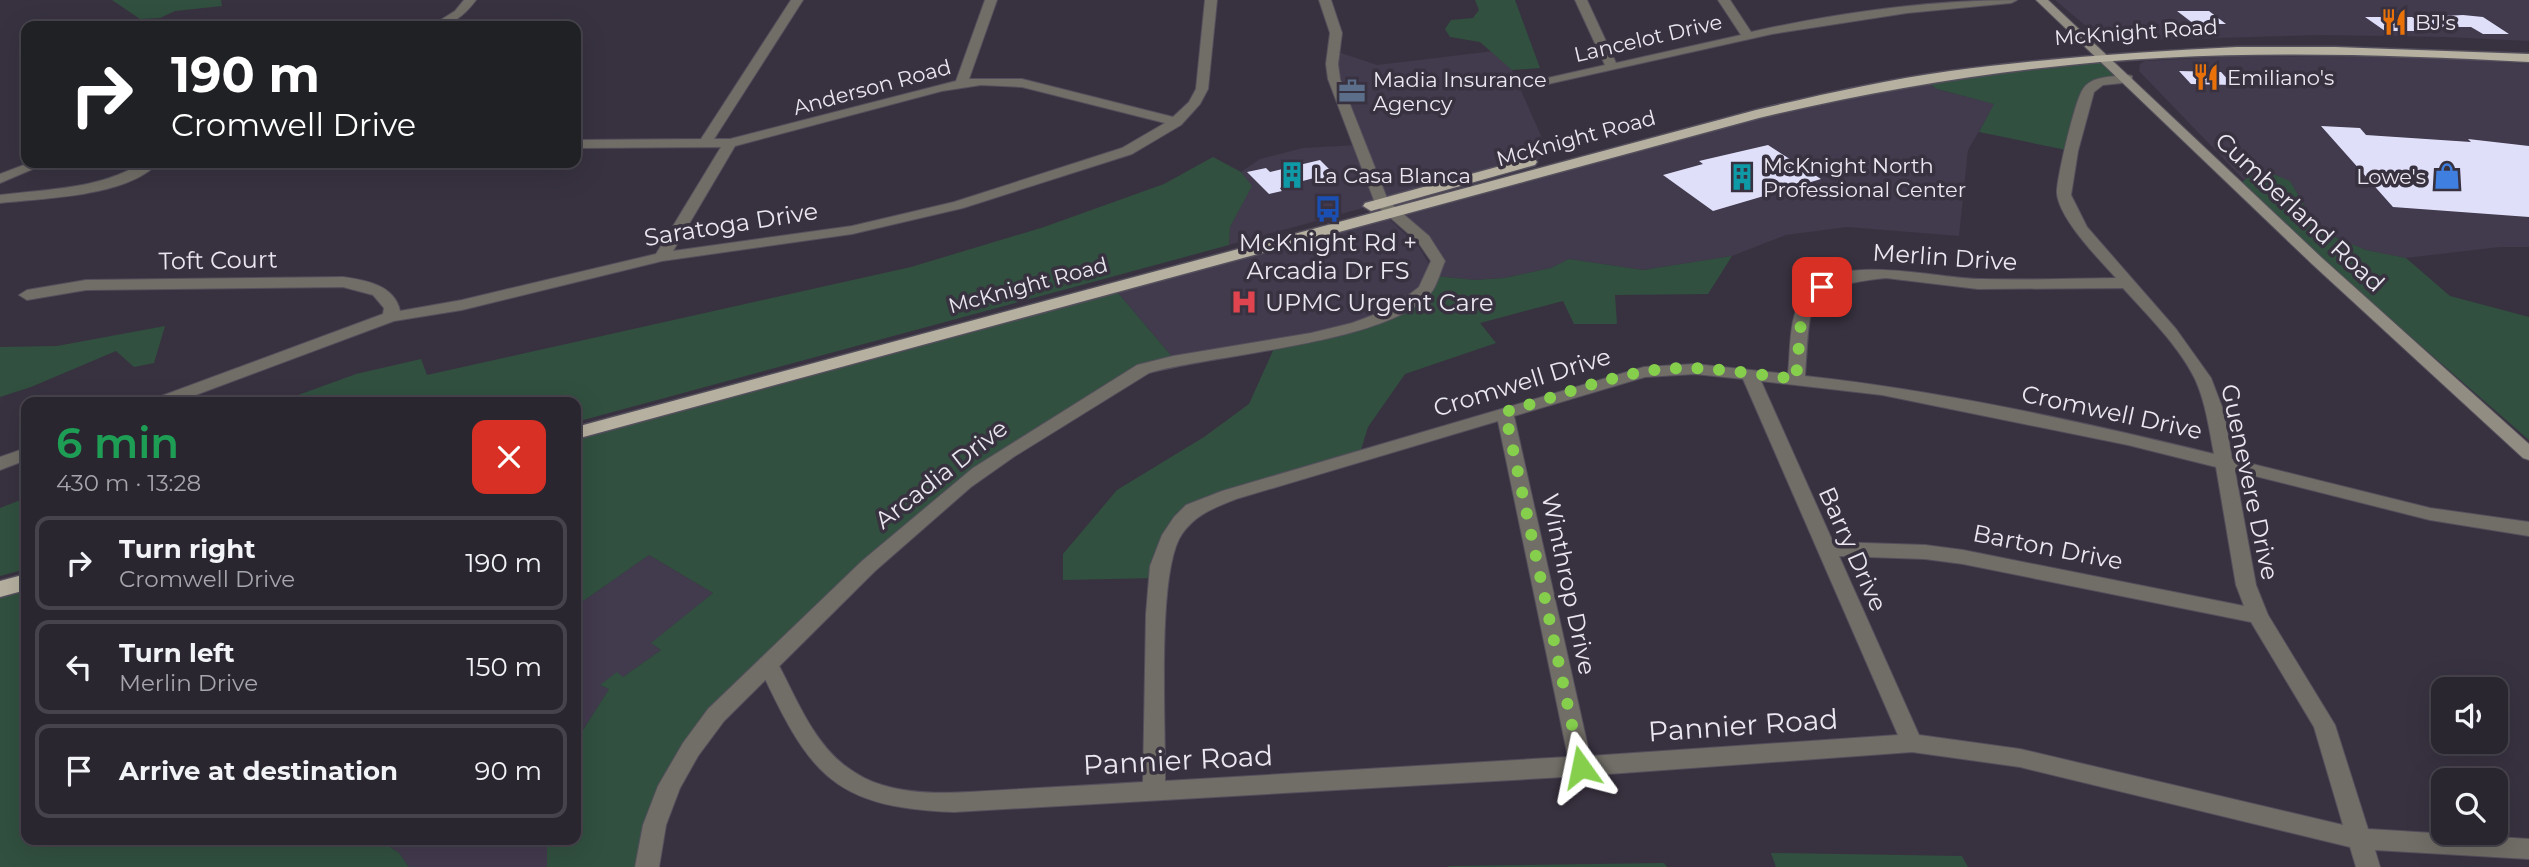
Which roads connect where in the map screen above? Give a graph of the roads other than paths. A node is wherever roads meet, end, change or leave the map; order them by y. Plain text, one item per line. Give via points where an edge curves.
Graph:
1 (470, 0) edge
2 (797, 0) edge
3 (991, 0) edge
4 (1211, 0) edge
5 (1325, 0) edge
6 (1581, 0) edge
7 (1724, 0) edge
8 (2011, 0) edge
9 (2042, 0) edge
10 (445, 21) edge
11 (1747, 35) junction
12 (2529, 49) edge
13 (2100, 52) junction
14 (2529, 58) edge
15 (1611, 66) junction
16 (2128, 79) junction
17 (961, 83) junction
18 (1543, 83) dead end
19 (1176, 122) junction
20 (730, 143) junction
21 (581, 144) edge
22 (704, 145) junction
23 (28, 168) edge
24 (144, 168) edge
25 (0, 179) edge
26 (0, 199) edge
27 (1387, 210) junction
28 (662, 257) junction
29 (2127, 283) junction
30 (27, 295) dead end
31 (391, 317) junction
32 (1749, 374) junction
33 (1796, 379) junction
34 (175, 397) edge
35 (1505, 412) junction
36 (581, 421) edge
37 (581, 432) edge
38 (2529, 454) edge
39 (21, 456) edge
40 (2223, 462) junction
41 (0, 464) edge
42 (2529, 529) edge
43 (1826, 549) junction
44 (21, 570) edge
45 (0, 576) edge
46 (21, 583) edge
47 (0, 589) edge
48 (2258, 616) junction
49 (768, 664) junction
50 (1912, 743) junction
51 (1581, 767) junction
52 (1154, 790) junction
53 (2360, 839) junction
54 (2529, 849) edge
55 (647, 867) edge
56 (2368, 867) edge

1 - 10 street
2 - 22 street
3 - 17 street
4 - 19 street, Saratoga Drive via 1201,92
5 - 27 street via 1336,33 1334,79
6 - 15 street
7 - 11 street
8 - 11 street, Lancelot Drive via 1859,16
9 - 13 main road, Cumberland Road
11 - 15 street, Lancelot Drive
12 - 13 highway, McKnight Road via 2313,40 2197,42
13 - 14 highway, McKnight Road via 2326,50
13 - 16 main road, Cumberland Road
13 - 27 highway, McKnight Road via 1941,65 1822,88 1595,145
15 - 18 street, Lancelot Drive
16 - 29 street, Guenevere Drive via 2090,88 2063,186 2072,216
16 - 38 main road, Cumberland Road via 2317,261
17 - 19 street, Anderson Road via 1022,83
17 - 20 street, Anderson Road
19 - 28 street, Saratoga Drive via 1111,157 919,215 826,234
20 - 22 street, Anderson Road
20 - 28 street
21 - 22 street, Anderson Road
23 - 25 street
24 - 26 street via 105,184
27 - 36 highway, McKnight Road
27 - 37 highway, McKnight Road
27 - 49 street, Arcadia Drive via 1419,247 1435,276 1416,299 1370,323 1311,338 1174,359 1140,370 965,482
28 - 31 street, Saratoga Drive via 462,305
29 - 33 street, Merlin Drive via 1965,284 1886,273 1840,278 1813,293 1802,310
29 - 40 street, Guenevere Drive via 2203,378 2215,412
30 - 31 street, Toft Court via 86,285 343,282 368,286 385,296
31 - 34 street, Saratoga Drive
32 - 33 street, Cromwell Drive
32 - 35 street, Cromwell Drive via 1659,369
32 - 43 street, Barry Drive
33 - 40 street, Cromwell Drive via 1931,399
35 - 51 street, Winthrop Drive
35 - 52 street, Cromwell Drive via 1229,495 1193,510 1181,522 1165,549 1157,590
39 - 41 street
40 - 42 street, Cromwell Drive via 2431,514
40 - 48 street, Guenevere Drive via 2246,585
43 - 48 street, Barton Drive via 1963,557
43 - 50 street, Barry Drive
44 - 45 highway
46 - 47 highway
48 - 53 street, Guenevere Drive via 2324,724
49 - 52 street, Pannier Road via 792,714 825,763 841,778 878,795 927,803
49 - 55 street, Arcadia Drive via 716,715 684,757 652,831
50 - 51 street, Pannier Road
50 - 53 street, Pannier Road via 2020,758
51 - 52 street, Pannier Road
53 - 54 street, Pannier Road
53 - 56 street, Guenevere Drive

